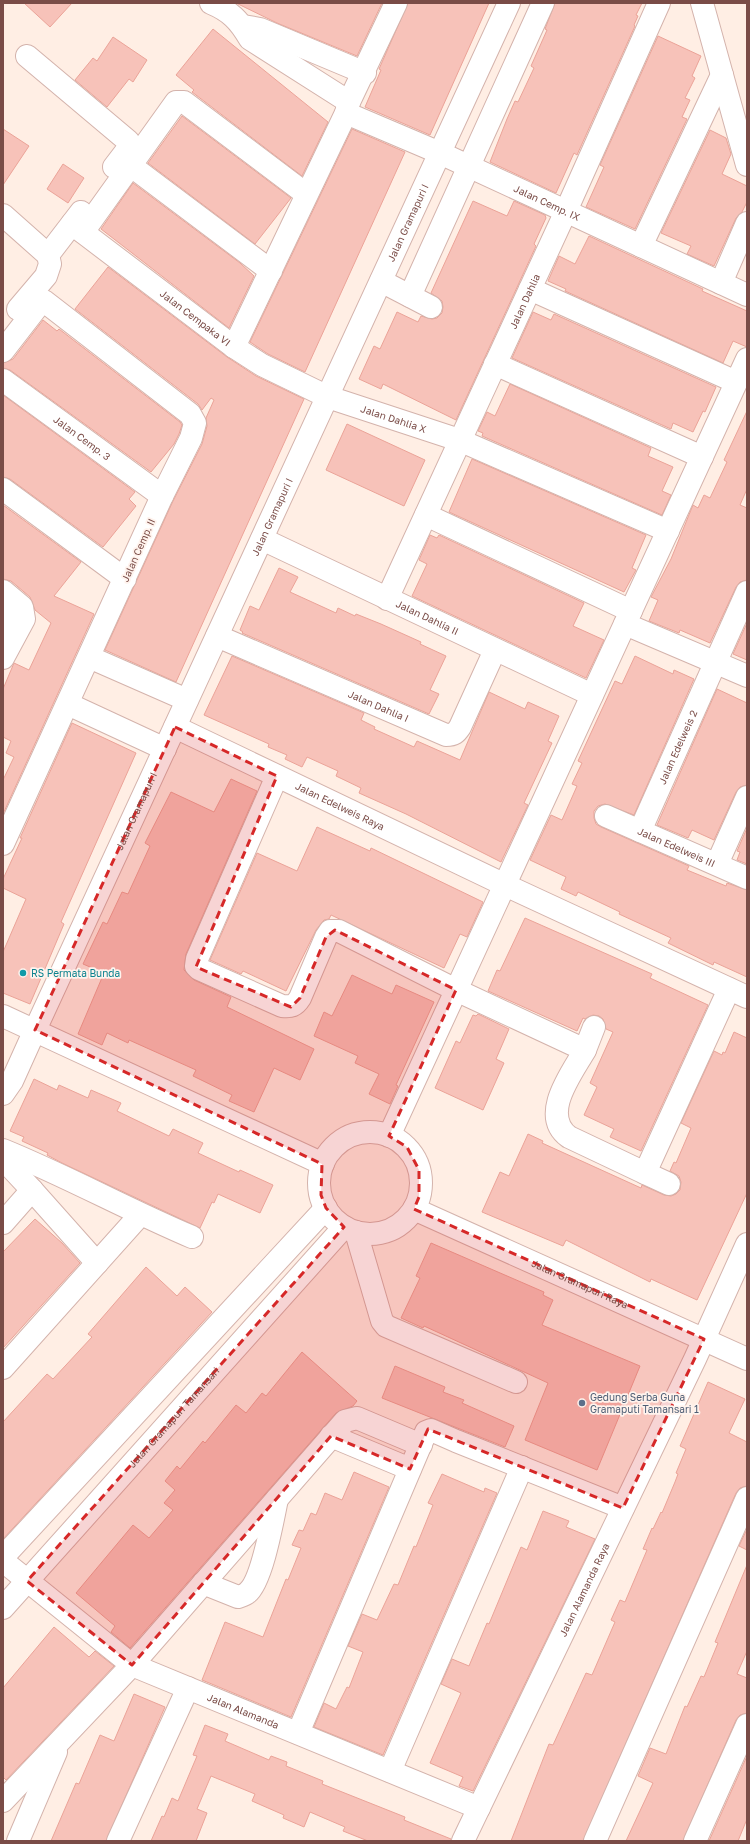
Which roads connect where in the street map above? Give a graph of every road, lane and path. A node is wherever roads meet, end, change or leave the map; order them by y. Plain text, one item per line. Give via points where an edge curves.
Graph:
1 (396, 3) edge
2 (510, 3) edge
3 (543, 3) edge
4 (659, 3) edge
5 (702, 3) edge
6 (222, 5) edge
7 (243, 26) junction
8 (27, 56) dead end
9 (364, 73) junction
10 (722, 76) junction
11 (348, 108) junction
12 (440, 153) junction
13 (130, 165) junction
14 (747, 165) edge
15 (469, 166) junction
16 (306, 194) junction
17 (566, 211) junction
18 (3, 215) edge
19 (747, 223) edge
20 (78, 228) junction
21 (641, 246) junction
22 (48, 256) junction
23 (271, 271) junction
24 (381, 281) junction
25 (721, 283) junction
26 (530, 288) junction
27 (747, 295) edge
28 (410, 296) junction
29 (431, 307) dead end
30 (3, 326) edge
31 (234, 347) junction
32 (3, 351) edge
33 (747, 360) edge
34 (495, 364) junction
35 (3, 380) edge
36 (736, 382) junction
37 (328, 397) junction
38 (459, 440) junction
39 (702, 457) junction
40 (3, 489) edge
41 (162, 496) junction
42 (426, 515) junction
43 (668, 531) junction
44 (262, 539) junction
45 (125, 579) junction
46 (3, 591) edge
47 (747, 592) edge
48 (387, 599) junction
49 (3, 615) edge
50 (628, 618) junction
51 (3, 636) edge
52 (217, 636) junction
53 (495, 650) junction
54 (89, 657) junction
55 (3, 658) edge
56 (715, 662) junction
57 (747, 676) edge
58 (592, 695) junction
59 (187, 700) junction
60 (68, 704) junction
61 (175, 727) junction
62 (165, 749) junction
63 (277, 776) junction
64 (747, 797) edge
65 (606, 816) dead end
66 (640, 831) junction
67 (3, 844) edge
68 (717, 864) junction
69 (747, 878) edge
70 (505, 885) junction
71 (456, 990) junction
72 (738, 993) edge
73 (3, 1016) edge
74 (594, 1027) dead end
75 (35, 1030) junction
76 (585, 1050) junction
77 (3, 1094) edge
78 (389, 1136) junction
79 (3, 1150) edge
80 (3, 1160) edge
81 (323, 1164) junction
82 (645, 1173) junction
83 (668, 1184) dead end
84 (32, 1190) junction
85 (326, 1208) junction
86 (414, 1209) junction
87 (140, 1215) junction
88 (3, 1224) edge
89 (350, 1229) junction
90 (192, 1237) dead end
91 (747, 1244) edge
92 (97, 1263) junction
93 (704, 1339) junction
94 (747, 1359) edge
95 (3, 1368) edge
96 (516, 1382) dead end
97 (331, 1436) junction
98 (421, 1445) junction
99 (522, 1467) junction
100 (410, 1469) junction
101 (278, 1498) junction
102 (747, 1498) edge
103 (622, 1508) junction
104 (3, 1557) edge
105 (3, 1561) edge
106 (27, 1581) junction
107 (204, 1583) junction
108 (3, 1608) edge
109 (132, 1665) junction
110 (188, 1688) junction
111 (747, 1725) edge
112 (298, 1733) junction
113 (63, 1738) junction
114 (390, 1771) junction
115 (3, 1801) edge
116 (479, 1808) junction
117 (18, 1841) edge
118 (118, 1841) edge
119 (463, 1841) edge
120 (595, 1841) edge
121 (695, 1841) edge

1 - 9 street
2 - 12 street, Jalan Gramapuri I
3 - 15 street
4 - 17 street, Jalan Dahlia
5 - 10 street
6 - 7 street, Jalan Cemp. IX
7 - 9 street via 260,29
7 - 11 street, Jalan Cemp. IX via 250,39
8 - 20 street via 128,141 127,150
9 - 11 street
10 - 14 street
10 - 21 street
11 - 12 street, Jalan Cemp. IX
11 - 16 street
12 - 15 street, Jalan Cemp. IX
12 - 24 street, Jalan Gramapuri I
13 - 16 street via 173,105 176,102 184,102
13 - 20 street
13 - 23 street
15 - 17 street, Jalan Cemp. IX
15 - 28 street
16 - 23 street
17 - 21 street, Jalan Cemp. IX
17 - 26 street, Jalan Dahlia
18 - 22 street
19 - 25 street
20 - 22 street
20 - 31 street, Jalan Cempaka VI
21 - 25 street, Jalan Cemp. IX
22 - 30 street via 50,264 46,276
23 - 31 street
24 - 28 street
24 - 37 street, Jalan Gramapuri I
25 - 27 street, Jalan Cemp. IX
26 - 34 street, Jalan Dahlia
26 - 36 street
28 - 29 street
31 - 37 street, Jalan Cempaka VI via 262,365
32 - 41 street, Jalan Cemp. II via 40,302 44,301 194,419 191,438
33 - 36 street
34 - 38 street, Jalan Dahlia
34 - 39 street
35 - 41 street, Jalan Cemp. 3
36 - 39 street
37 - 38 street, Jalan Dahlia X
37 - 44 street, Jalan Gramapuri I
38 - 42 street, Jalan Dahlia
38 - 43 street, Jalan Dahlia X
39 - 43 street
40 - 45 street
41 - 45 street, Jalan Cemp. II
42 - 48 street, Jalan Dahlia
42 - 50 street
43 - 50 street
44 - 48 street, Jalan Dahlia II
44 - 52 street, Jalan Gramapuri I
45 - 54 street, Jalan Cemp. II
46 - 55 street via 22,607 24,619
47 - 56 street, Jalan Edelweis 2
48 - 53 street, Jalan Dahlia II
49 - 51 street via 6,629
50 - 56 street
50 - 58 street
52 - 53 street, Jalan Dahlia I via 446,735 456,733 460,727
52 - 59 street, Jalan Gramapuri I
53 - 58 street, Jalan Dahlia II
54 - 59 street
54 - 60 street, Jalan Cemp. II
56 - 57 street
56 - 66 street, Jalan Edelweis 2
58 - 70 street
59 - 61 street, Jalan Gramapuri I
60 - 62 street
60 - 67 street, Jalan Cemp. II
61 - 62 street, Jalan Gramapuri I
61 - 63 street, Jalan Edelweis Raya
62 - 75 street, Jalan Gramapuri I
63 - 70 street, Jalan Edelweis Raya
63 - 71 street via 196,959 196,966 282,1006 291,1007 300,998 326,937 330,931 335,930
64 - 68 street
65 - 66 street, Jalan Edelweis III
66 - 68 street, Jalan Edelweis III
68 - 69 street, Jalan Edelweis III
70 - 71 street
70 - 72 street, Jalan Edelweis Raya
71 - 76 street
71 - 78 street
72 - 82 street
73 - 75 street
74 - 76 street
75 - 77 street, Jalan Gramapuri I via 12,1081
75 - 81 street
76 - 82 street via 563,1090 556,1111 557,1123 569,1136
78 - 81 street via 371,1132 345,1138 335,1146
78 - 86 street via 407,1147 415,1158 419,1170 420,1190
79 - 87 street via 45,1167
80 - 84 street
81 - 85 street via 320,1182
82 - 83 street
84 - 88 street
84 - 92 street
85 - 89 street via 334,1218
85 - 104 street
86 - 89 street via 406,1219 383,1232 370,1234
86 - 93 street, Jalan Gramapuri Raya
87 - 90 street
87 - 92 street
89 - 96 street via 382,1321 386,1326
89 - 106 street, Jalan Gramapuri Tamansari
91 - 93 street, Jalan Alamanda Raya
92 - 95 street
93 - 94 street, Jalan Gramapuri Raya
93 - 103 street, Jalan Alamanda Raya
97 - 98 street via 345,1421 357,1418
97 - 100 street
97 - 101 street
98 - 99 street via 426,1432 431,1430
98 - 100 street
99 - 103 street
99 - 114 street
100 - 112 street
101 - 107 street
101 - 107 street via 257,1580 247,1593 238,1597
102 - 120 street
103 - 116 street, Jalan Alamanda Raya
105 - 106 street, Jalan Alamanda
106 - 108 street, Jalan Gramapuri Tamansari
106 - 109 street, Jalan Alamanda
107 - 109 street
109 - 110 street, Jalan Alamanda
109 - 113 street
110 - 112 street, Jalan Alamanda
110 - 118 street
111 - 121 street
112 - 114 street, Jalan Alamanda
113 - 115 street
113 - 117 street
114 - 116 street, Jalan Alamanda
116 - 119 street, Jalan Alamanda Raya

